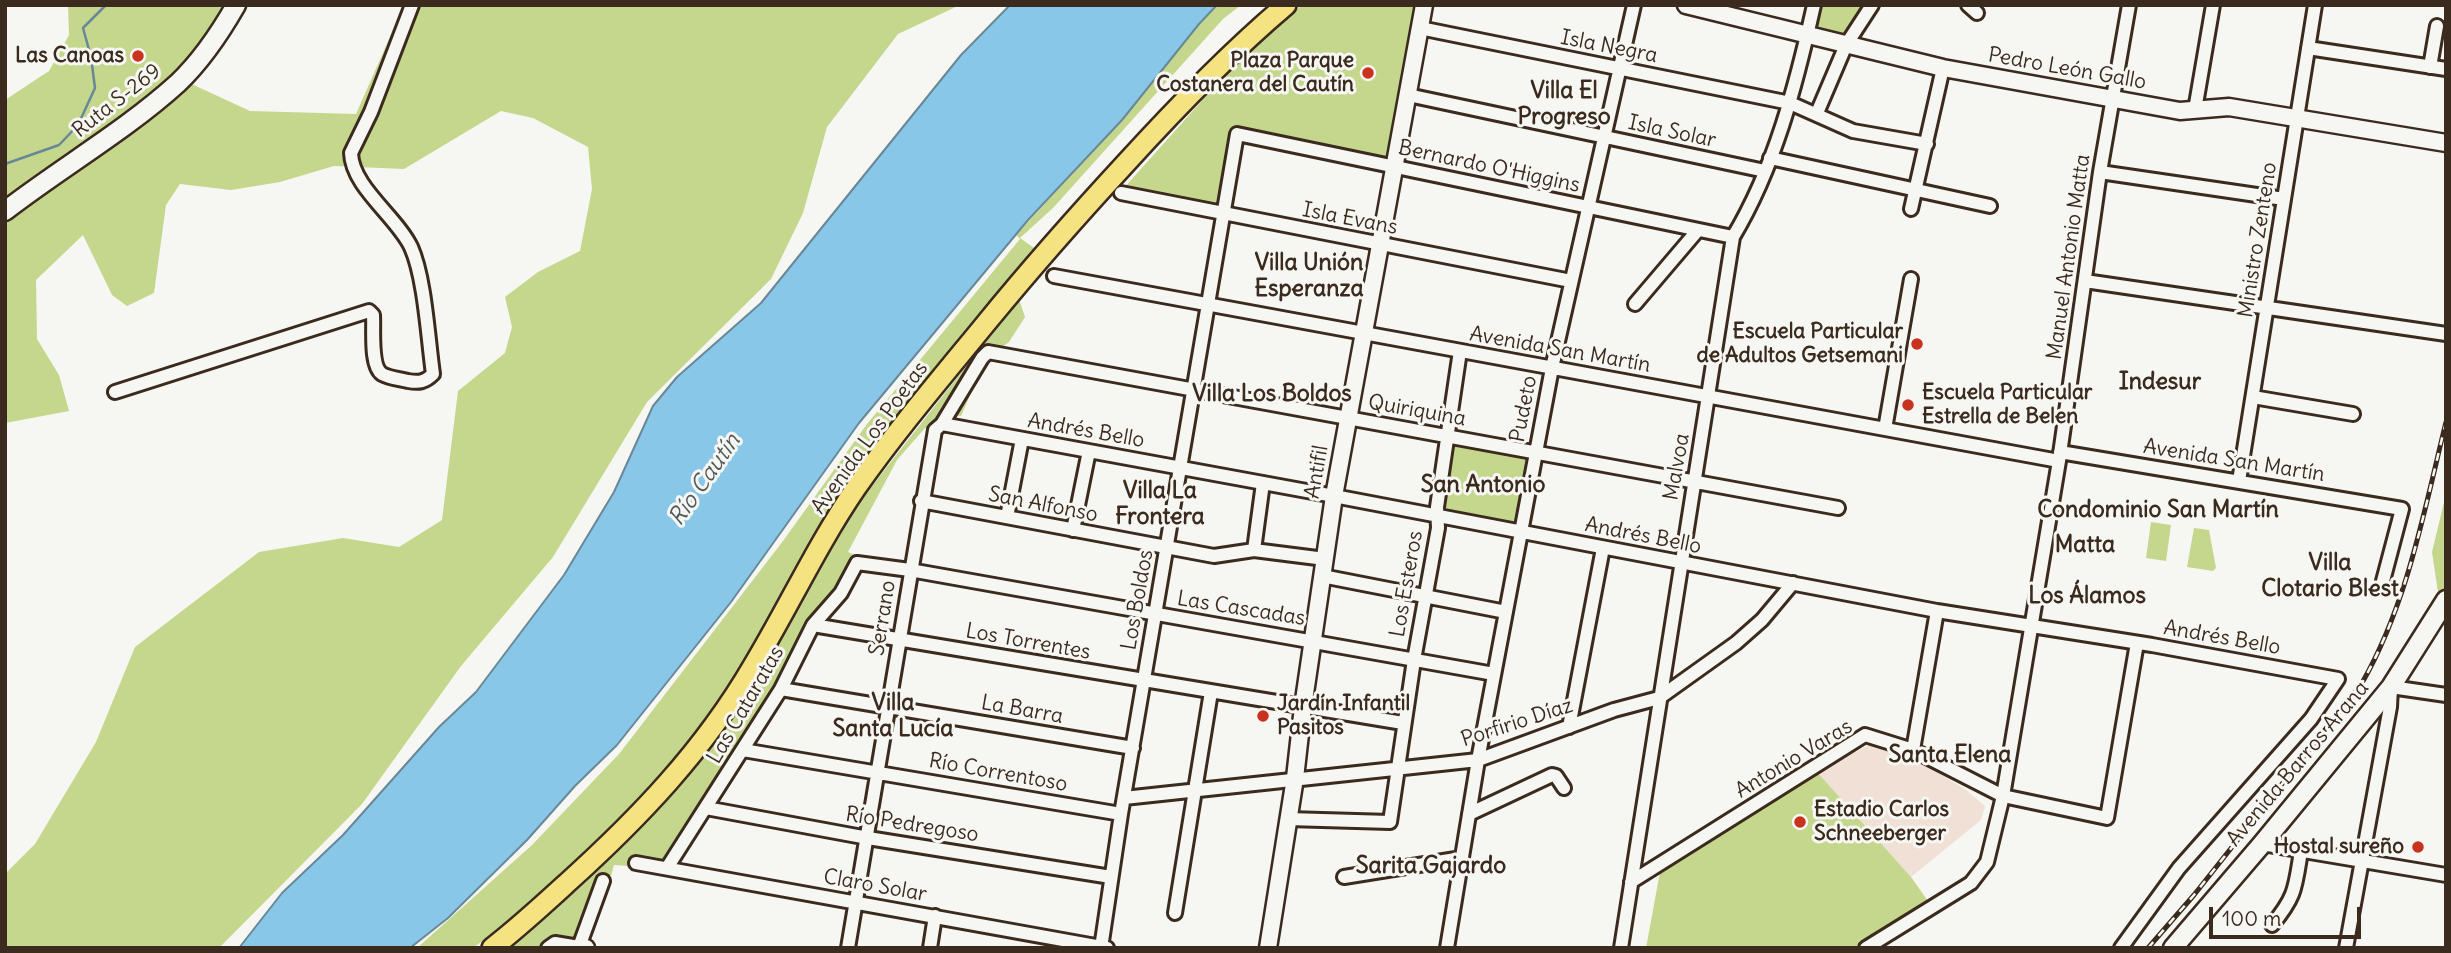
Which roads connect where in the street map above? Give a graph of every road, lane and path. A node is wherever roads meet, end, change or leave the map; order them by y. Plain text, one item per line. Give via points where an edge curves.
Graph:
1 (236, 5) edge
2 (412, 5) edge
3 (1286, 5) edge
4 (1424, 5) edge
5 (1634, 5) edge
6 (1686, 5) edge
7 (1814, 5) edge
8 (1872, 5) edge
9 (2129, 5) edge
10 (2213, 5) edge
11 (2315, 5) edge
12 (2437, 26) dead end
13 (1420, 28) junction
14 (1808, 35) junction
15 (1846, 45) junction
16 (2308, 48) junction
17 (2430, 67) junction
18 (1943, 68) junction
19 (1620, 69) junction
20 (2446, 69) edge
21 (1408, 95) junction
22 (2113, 98) junction
23 (1790, 103) junction
24 (2195, 110) junction
25 (1817, 113) junction
26 (2297, 118) junction
27 (1237, 134) joint
28 (1604, 137) junction
29 (2446, 143) edge
30 (1927, 144) junction
31 (1768, 164) junction
32 (1394, 167) junction
33 (2100, 172) junction
34 (1916, 190) junction
35 (1121, 194) dead end
36 (2284, 199) junction
37 (1990, 206) dead end
38 (1588, 207) junction
39 (1911, 209) dead end
40 (5, 211) edge
41 (1224, 214) junction
42 (1698, 230) junction
43 (1733, 237) junction
44 (1380, 244) junction
45 (1054, 276) dead end
46 (1911, 279) dead end
47 (1571, 281) junction
48 (2085, 281) junction
49 (1635, 303) dead end
50 (1208, 305) junction
51 (2267, 308) junction
52 (1364, 333) junction
53 (2446, 334) edge
54 (1460, 351) junction
55 (988, 352) joint
56 (1552, 368) junction
57 (1194, 390) junction
58 (115, 392) dead end
59 (1709, 397) junction
60 (2253, 397) junction
61 (2353, 414) dead end
62 (1348, 418) junction
63 (942, 424) junction
64 (1885, 429) junction
65 (1447, 436) junction
66 (1022, 439) junction
67 (1089, 451) junction
68 (1536, 453) junction
69 (2060, 457) junction
70 (1180, 468) junction
71 (2239, 481) junction
72 (1694, 482) junction
73 (1263, 483) junction
74 (1334, 496) junction
75 (921, 501) junction
76 (1838, 508) dead end
77 (1437, 516) junction
78 (1007, 517) junction
79 (1073, 530) junction
80 (1521, 532) junction
81 (1167, 548) junction
82 (1602, 548) junction
83 (1254, 550) junction
84 (1325, 559) junction
85 (857, 563) joint
86 (1681, 563) junction
87 (910, 570) junction
88 (1322, 576) junction
89 (2383, 582) dead end
90 (1793, 583) junction
91 (1425, 596) junction
92 (2446, 600) edge
93 (1937, 611) junction
94 (1506, 612) junction
95 (1155, 615) junction
96 (813, 625) junction
97 (2031, 627) junction
98 (899, 640) junction
99 (1313, 640) junction
100 (2137, 643) junction
101 (1413, 660) junction
102 (1494, 674) junction
103 (1144, 681) junction
104 (2391, 687) junction
105 (781, 689) junction
106 (1211, 692) junction
107 (2446, 695) edge
108 (1659, 698) junction
109 (888, 707) junction
110 (1303, 707) junction
111 (1403, 723) junction
112 (1569, 727) junction
113 (1133, 748) junction
114 (743, 750) junction
115 (1913, 750) junction
116 (1478, 760) junction
117 (1396, 768) junction
118 (879, 773) junction
119 (1295, 778) junction
120 (1564, 788) dead end
121 (1195, 790) junction
122 (2003, 796) junction
123 (1124, 798) junction
124 (706, 808) junction
125 (1121, 814) junction
126 (1469, 814) junction
127 (1289, 819) junction
128 (868, 838) junction
129 (2262, 844) junction
130 (2301, 851) junction
131 (1462, 858) junction
132 (2362, 862) junction
133 (636, 863) dead end
134 (667, 869) junction
135 (2446, 875) edge
136 (1111, 877) junction
137 (1344, 877) dead end
138 (603, 881) dead end
139 (1631, 882) junction
140 (858, 902) junction
141 (1175, 913) dead end
142 (935, 916) junction
143 (2272, 925) dead end
144 (581, 947) edge
145 (1103, 947) edge
146 (492, 948) edge
147 (548, 948) edge
148 (848, 948) edge
149 (930, 948) edge
150 (1268, 948) edge
151 (1447, 948) edge
152 (1621, 948) edge
153 (1866, 948) edge
154 (2122, 948) edge
155 (2173, 948) edge
156 (2346, 948) edge

1 - 40 main road, Ruta S-269 via 179,81
2 - 58 street via 351,160 411,247 433,374 418,383 383,375 375,366 373,315 369,311
3 - 146 main road, Avenida Los Poetas via 1184,100 1046,250 897,433 855,490 753,667 694,753 640,813
4 - 13 street, Antifil
5 - 19 street, Pudeto
6 - 14 street, Pedro León Gallo
7 - 14 street, Malvoa
8 - 15 street
9 - 22 street, Manuel Antonio Matta
10 - 24 street
11 - 16 street, Ministro Zenteno
12 - 17 street
13 - 19 street, Isla Negra
13 - 21 street, Antifil
14 - 15 street, Pedro León Gallo
14 - 23 street, Malvoa
15 - 18 street, Pedro León Gallo
15 - 25 street
16 - 17 street
16 - 26 street, Ministro Zenteno
17 - 20 street
18 - 22 street, Pedro León Gallo
18 - 30 street
19 - 23 street, Isla Negra
19 - 28 street, Pudeto
21 - 28 street, Isla Solar
21 - 32 street, Antifil
22 - 24 street, Pedro León Gallo
22 - 33 street, Manuel Antonio Matta
23 - 25 street, Isla Negra
23 - 31 street, Malvoa
24 - 26 street, Pedro León Gallo via 2229,107
25 - 30 street, Isla Negra via 1853,131
26 - 29 street, Pedro León Gallo
26 - 36 street, Ministro Zenteno
27 - 32 street, Bernardo O'Higgins
27 - 41 street, Los Boldos
28 - 31 street, Isla Solar
28 - 38 street, Pudeto
30 - 34 street
31 - 34 street, Isla Solar
31 - 43 street, Malvoa
32 - 38 street, Bernardo O'Higgins
32 - 44 street, Antifil
33 - 36 street
33 - 48 street, Manuel Antonio Matta
34 - 37 street, Isla Solar
34 - 39 street
35 - 41 street, Isla Evans
36 - 51 street, Ministro Zenteno
38 - 42 street, Bernardo O'Higgins
38 - 47 street, Pudeto
41 - 44 street, Isla Evans
41 - 50 street, Los Boldos
42 - 43 street, Bernardo O'Higgins
42 - 49 street
43 - 59 street, Malvoa
44 - 47 street, Isla Evans
44 - 52 street, Antifil
45 - 50 street, Avenida San Martín
46 - 64 street
47 - 56 street, Pudeto
48 - 51 street
48 - 69 street, Manuel Antonio Matta
50 - 52 street, Avenida San Martín
50 - 57 street, Los Boldos
51 - 53 street
51 - 60 street, Ministro Zenteno
52 - 54 street, Avenida San Martín
52 - 62 street, Antifil
54 - 56 street, Avenida San Martín
54 - 65 street, Los Esteros
55 - 57 street, Quiriquina
55 - 63 street, Serrano
56 - 59 street, Avenida San Martín
56 - 68 street, Pudeto
57 - 62 street, Quiriquina
57 - 70 street, Los Boldos
59 - 64 street, Avenida San Martín
59 - 72 street, Malvoa
60 - 61 street
60 - 71 street, Ministro Zenteno
62 - 65 street, Quiriquina
62 - 74 street, Antifil
63 - 66 street, Andrés Bello
63 - 75 street, Serrano via 935,430
64 - 69 street, Avenida San Martín
65 - 68 street, Quiriquina
65 - 77 street, Los Esteros
66 - 67 street, Andrés Bello
66 - 78 street
67 - 70 street, Andrés Bello
67 - 79 street
68 - 72 street, Quiriquina
68 - 80 street, Pudeto
69 - 71 street, Avenida San Martín
69 - 97 street, Manuel Antonio Matta
70 - 73 street, Andrés Bello
70 - 81 street, Los Boldos
71 - 89 street, Avenida San Martín via 2402,509
72 - 76 street, Quiriquina
72 - 86 street, Malvoa
73 - 74 street, Andrés Bello
73 - 83 street
74 - 77 street, Andrés Bello
74 - 84 street, Antifil
75 - 78 street, San Alfonso
75 - 87 street, Serrano
77 - 80 street, Andrés Bello
77 - 91 street, Los Esteros
78 - 79 street, San Alfonso
79 - 81 street, San Alfonso
80 - 82 street, Andrés Bello
80 - 94 street, Pudeto
81 - 83 street, San Alfonso via 1214,556
81 - 95 street, Los Boldos
82 - 86 street, Andrés Bello
82 - 112 street
83 - 84 street, San Alfonso
84 - 88 street, Antifil
85 - 87 street, Las Cascadas
85 - 96 street, Las Cataratas via 841,593
86 - 90 street, Andrés Bello
86 - 108 street, Malvoa
87 - 95 street, Las Cascadas
87 - 98 street, Serrano
88 - 91 street
88 - 99 street, Antifil
90 - 93 street, Andrés Bello
90 - 108 street, Porfirio Díaz via 1736,643
91 - 94 street
91 - 101 street, Los Esteros
92 - 104 main road, Avenida Barros Arana
93 - 97 street, Andrés Bello
93 - 115 street
94 - 102 street, Pudeto
95 - 99 street, Las Cascadas
95 - 103 street, Los Boldos
96 - 98 street, Los Torrentes
96 - 105 street, Las Cataratas
97 - 100 street, Andrés Bello
97 - 122 street, Manuel Antonio Matta
98 - 103 street, Los Torrentes
98 - 109 street, Serrano
99 - 101 street, Las Cascadas
99 - 110 street, Antifil
100 - 122 street, Antonio Varas via 2107,818
100 - 154 street, Andrés Bello via 2339,678 2311,719 2179,868
101 - 102 street, Las Cascadas
101 - 111 street, Los Esteros
102 - 116 street, Pudeto
103 - 106 street, Los Torrentes
103 - 113 street, Los Boldos
104 - 107 street
104 - 129 main road, Avenida Barros Arana
104 - 132 street
105 - 109 street, La Barra
105 - 114 street, Las Cataratas
106 - 110 street, Los Torrentes
106 - 121 street
108 - 112 street, Porfirio Díaz
108 - 139 street, Malvoa
109 - 113 street, La Barra
109 - 118 street, Serrano
110 - 111 street, Los Torrentes
110 - 119 street, Antifil
111 - 117 street, Los Esteros
112 - 116 street, Porfirio Díaz
113 - 123 street, Los Boldos
114 - 118 street, Río Correntoso
114 - 124 street, Las Cataratas
115 - 122 street, Antonio Varas
115 - 139 street, Antonio Varas via 1865,735
116 - 117 street, Porfirio Díaz
116 - 126 street, Pudeto
117 - 119 street, Porfirio Díaz
117 - 127 street, Los Esteros via 1390,822
118 - 125 street, Río Correntoso
118 - 128 street, Serrano
119 - 121 street, Porfirio Díaz
119 - 127 street, Antifil
120 - 126 street via 1552,775
121 - 123 street, Porfirio Díaz
121 - 141 street
122 - 153 street, Manuel Antonio Matta via 1990,855 1978,877
123 - 125 street, Los Boldos
124 - 128 street, Río Pedregoso
124 - 134 street, Las Cataratas
125 - 136 street, Los Boldos
126 - 131 street, Pudeto
127 - 150 street, Antifil
128 - 136 street, Río Pedregoso
128 - 140 street, Serrano
129 - 130 street
129 - 155 main road, Avenida Barros Arana
130 - 132 street
130 - 143 street via 2291,900
131 - 137 street
131 - 151 street, Pudeto
132 - 135 street
132 - 156 street
133 - 134 street, Claro Solar
134 - 140 street, Claro Solar
136 - 145 street, Los Boldos
138 - 144 street
139 - 152 street, Malvoa
140 - 142 street, Claro Solar
140 - 148 street, Serrano
142 - 145 street, Claro Solar
142 - 149 street
144 - 147 street via 555,943

